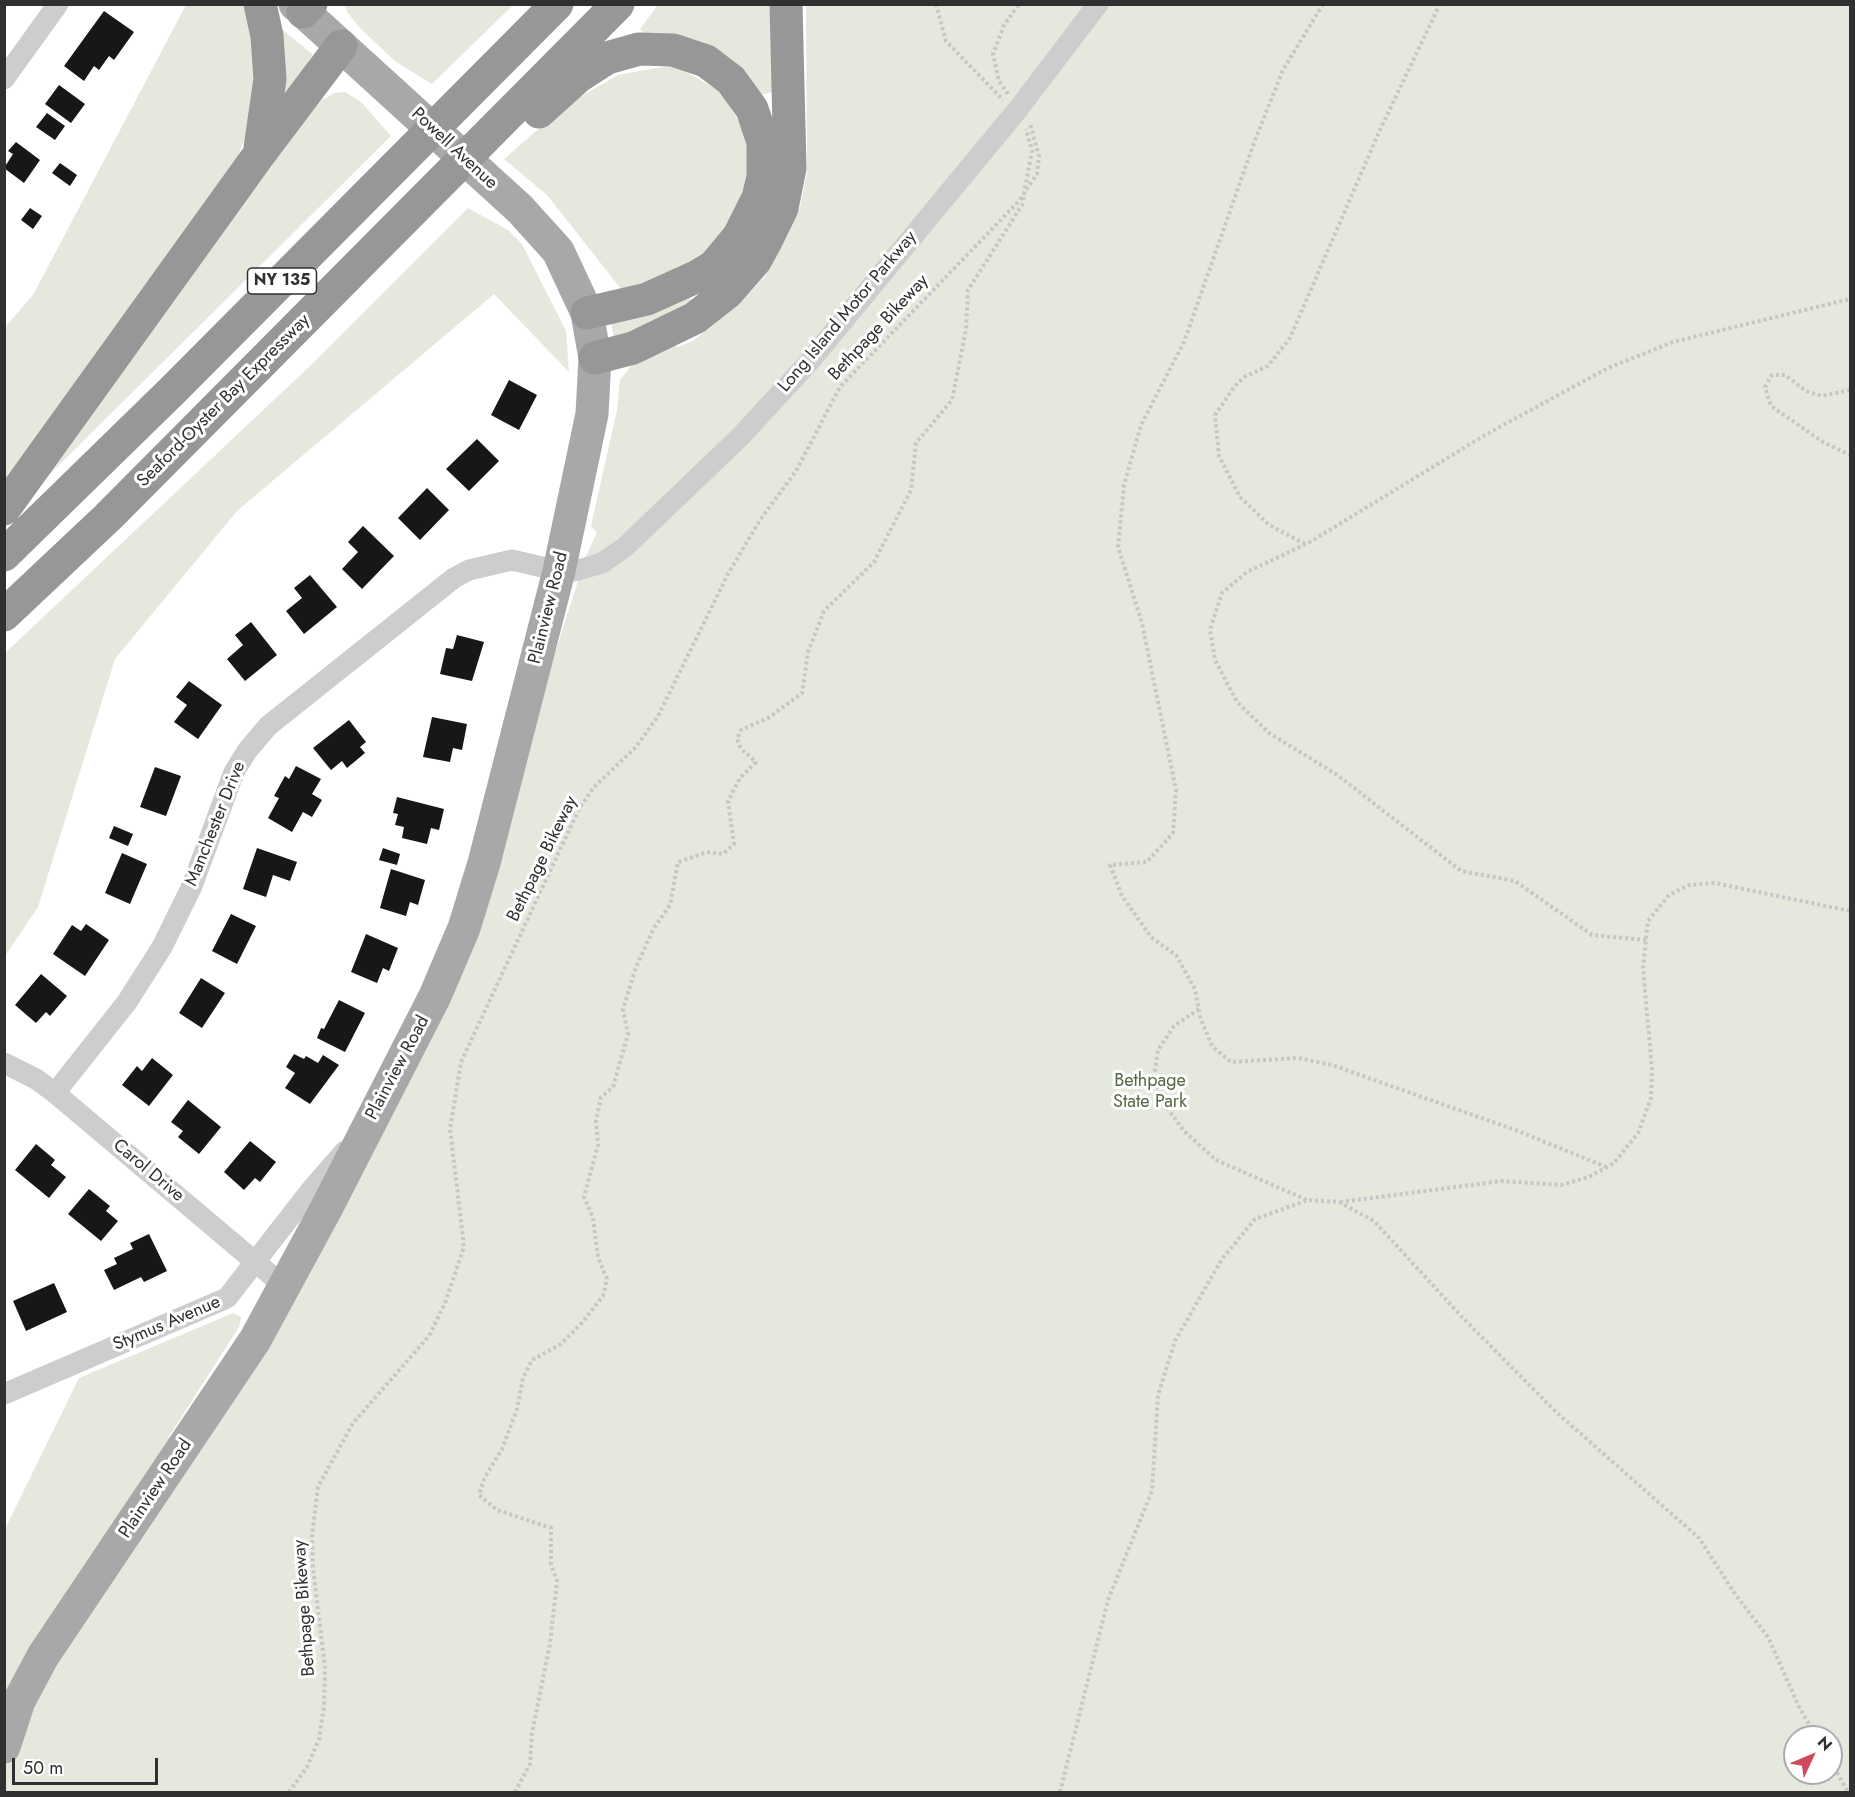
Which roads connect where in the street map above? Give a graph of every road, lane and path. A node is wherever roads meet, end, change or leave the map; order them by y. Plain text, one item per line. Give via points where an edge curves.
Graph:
1 (58, 4) edge
2 (260, 4) edge
3 (557, 4) edge
4 (618, 4) edge
5 (786, 4) edge
6 (936, 4) edge
7 (1019, 4) edge
8 (1098, 4) edge
9 (1323, 4) edge
10 (1440, 4) edge
11 (303, 7) edge
12 (341, 46) junction
13 (4, 79) edge
14 (1017, 110) junction
15 (258, 156) junction
16 (1024, 193) junction
17 (429, 194) junction
18 (1851, 299) edge
19 (587, 313) junction
20 (595, 358) junction
21 (1851, 390) edge
22 (1851, 455) edge
23 (4, 509) edge
24 (1305, 544) junction
25 (4, 555) edge
26 (559, 572) junction
27 (4, 615) edge
28 (1851, 911) edge
29 (1646, 940) junction
30 (1198, 1009) junction
31 (4, 1063) edge
32 (55, 1093) junction
33 (366, 1129) junction
34 (1606, 1167) junction
35 (1308, 1200) junction
36 (1339, 1202) junction
37 (256, 1262) junction
38 (285, 1287) junction
39 (4, 1394) edge
40 (1810, 1725) edge
41 (5, 1742) edge
42 (289, 1792) edge
43 (515, 1792) edge
44 (1060, 1792) edge

1 - 13 street
2 - 15 highway via 270,79
3 - 25 highway, NY 135 via 172,392
4 - 17 highway, Seaford-Oyster Bay Expressway / NY 135
5 - 20 highway via 790,168 782,208 765,243 728,292 694,318 633,348
6 - 14 path via 946,41
7 - 14 path, Bethpage Bikeway via 1004,25 993,54 999,81
8 - 14 street, Long Island Motor Parkway
9 - 30 path via 1283,70 1184,342 1141,425 1125,485 1118,548 1142,623 1176,790 1173,833 1160,848 1147,862 1110,865 1122,896 1146,929 1176,955 1195,989
10 - 24 path via 1290,338 1268,366 1244,377 1234,387 1215,415 1219,456 1240,497 1269,525
11 - 12 main road, Powell Avenue
12 - 15 highway
12 - 19 main road, Powell Avenue via 519,209 558,251
14 - 16 path via 1032,151
14 - 16 path, Bethpage Bikeway via 1033,128 1040,156 1037,174
14 - 26 street, Long Island Motor Parkway via 809,362 740,437 625,547 602,563
15 - 23 highway
16 - 42 path, Bethpage Bikeway via 840,387 796,471 760,520 728,574 658,716 636,747 594,787 579,809 461,1062 450,1129 464,1247 429,1336 353,1423 318,1487 312,1568 325,1668 324,1707 319,1739 307,1767
16 - 43 path via 1022,205 968,290 966,329 952,400 915,443 911,490 874,562 824,611 808,652 802,693 770,717 741,730 737,739 741,749 756,762 740,778 728,801 734,844 723,854 707,852 678,862 670,905 654,928 636,968 623,1009 628,1034 613,1087 601,1097 596,1120 598,1145 584,1197 607,1279 603,1296 561,1344 532,1360 502,1449 479,1495 497,1510 551,1528 551,1564 557,1581 550,1644 532,1733 530,1764
17 - 19 highway via 607,58 639,49 673,50 718,69 752,109 763,142 763,177 750,217 727,252 698,276 647,299
17 - 27 highway, Seaford-Oyster Bay Expressway / NY 135
18 - 24 path via 1673,342 1608,368 1485,435
19 - 20 main road, Plainview Road
20 - 26 main road, Plainview Road via 592,414
21 - 22 path via 1822,396 1806,391 1785,375 1772,375 1765,387 1771,406 1823,442
24 - 29 path via 1247,572 1222,593 1210,630 1215,660 1237,702 1269,733 1336,774 1461,871 1515,881 1592,935
26 - 32 street, Manchester Drive via 512,560 469,570 268,726 234,772 192,885 162,947 127,1002
26 - 33 main road, Plainview Road via 464,928 435,996
28 - 29 path via 1715,883 1689,885 1669,896 1648,921
29 - 34 path via 1643,968 1651,1098 1638,1133 1614,1163
30 - 34 path via 1212,1046 1231,1062 1298,1058 1332,1065 1518,1131
30 - 35 path via 1174,1026 1158,1050 1154,1076 1162,1101 1184,1131 1216,1160
31 - 32 street, Carol Drive via 27,1073
32 - 37 street, Carol Drive
33 - 37 street, Stymus Avenue via 311,1190
33 - 38 main road, Plainview Road
34 - 36 path via 1561,1185 1502,1181
35 - 36 path
35 - 44 path via 1255,1219 1222,1259 1174,1341 1158,1395 1152,1491 1108,1600
36 - 40 path via 1374,1221 1556,1412 1699,1538 1768,1637
37 - 38 street, Carol Drive
37 - 39 street, Stymus Avenue via 227,1298
38 - 41 main road, Plainview Road via 207,1414 43,1656 19,1701

